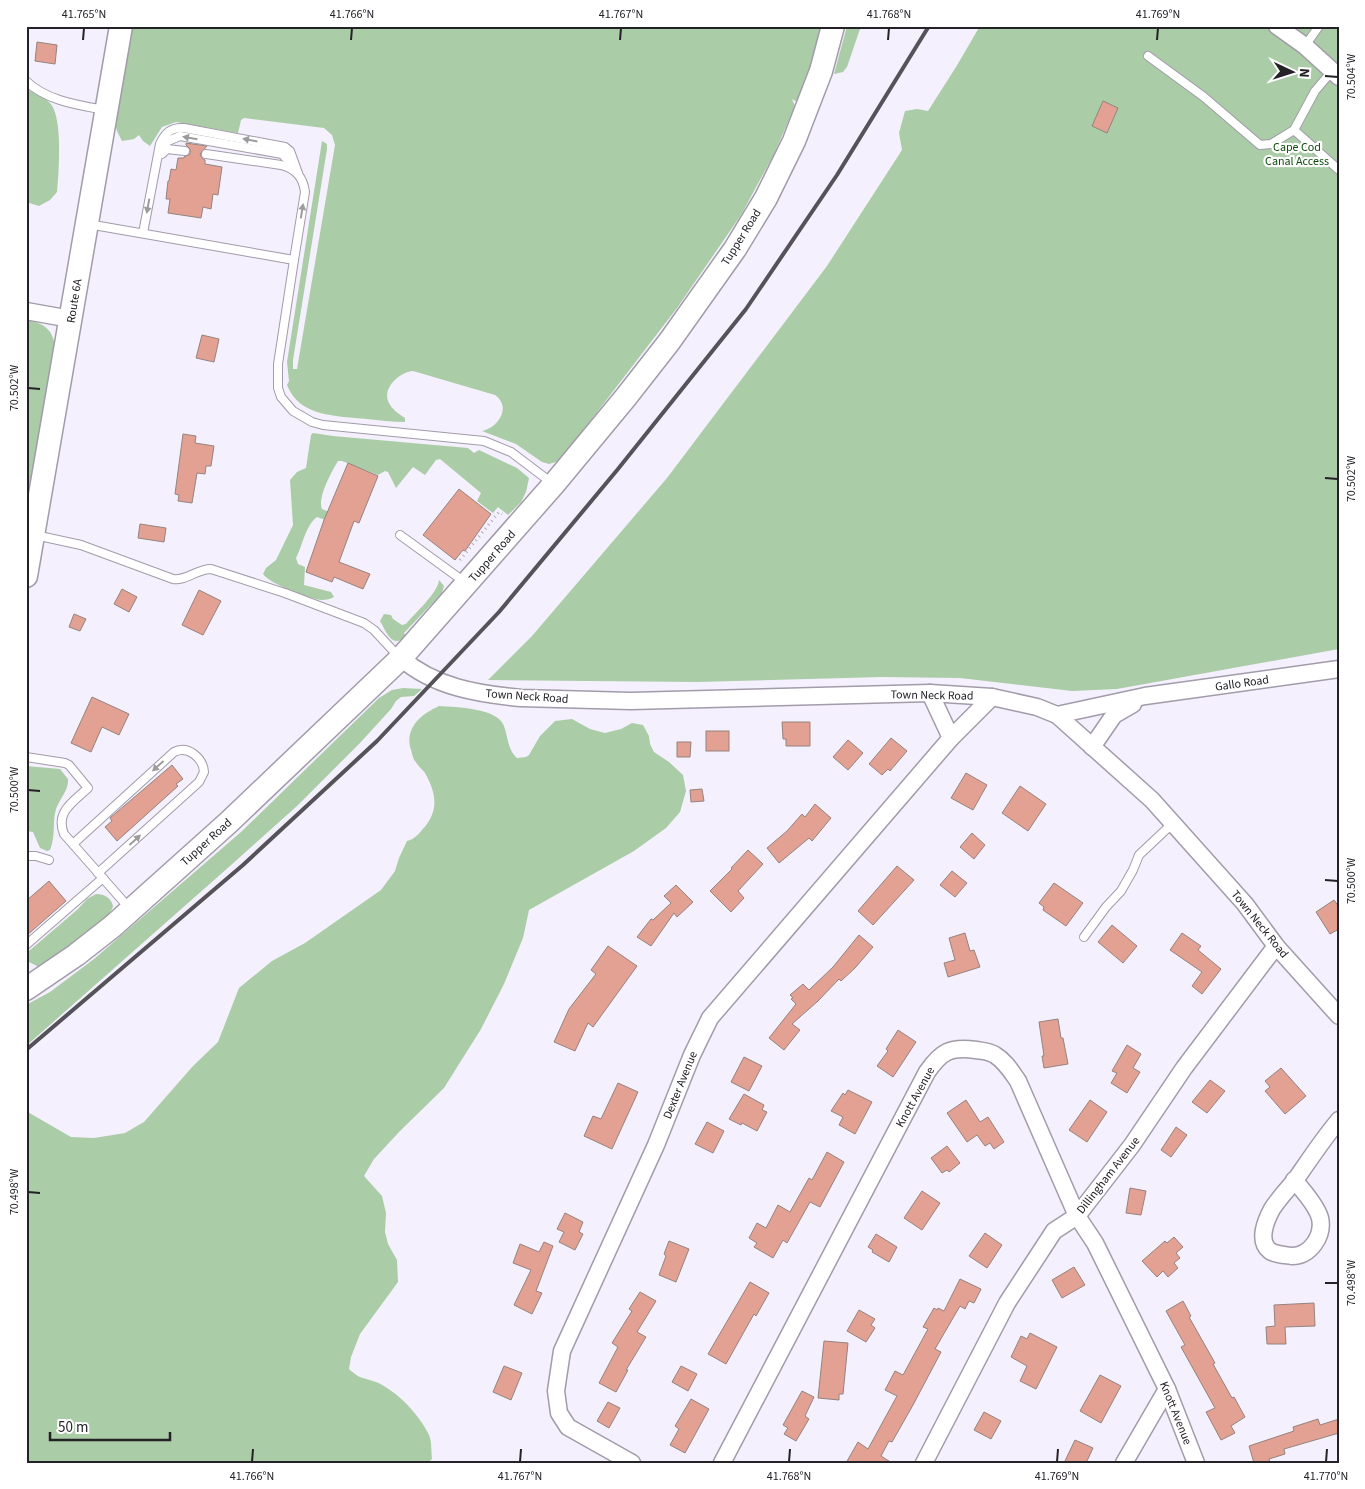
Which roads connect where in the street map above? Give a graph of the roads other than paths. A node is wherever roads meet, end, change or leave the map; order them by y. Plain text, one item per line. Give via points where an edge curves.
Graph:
1 (121, 26) edge
2 (833, 26) edge
3 (1277, 26) edge
4 (1320, 26) edge
5 (1305, 46) junction
6 (1148, 56) dead end
7 (1335, 74) edge
8 (26, 81) edge
9 (107, 110) junction
10 (1294, 130) junction
11 (185, 151) dead end
12 (206, 154) dead end
13 (156, 162) junction
14 (1339, 170) edge
15 (298, 173) junction
16 (86, 224) junction
17 (143, 233) junction
18 (294, 260) junction
19 (26, 311) edge
20 (71, 319) junction
21 (554, 484) junction
22 (34, 535) junction
23 (400, 535) dead end
24 (26, 576) edge
25 (467, 584) junction
26 (400, 658) junction
27 (1339, 669) edge
28 (930, 693) junction
29 (1145, 696) junction
30 (992, 697) junction
31 (1057, 715) junction
32 (951, 738) junction
33 (1092, 747) junction
34 (26, 757) edge
35 (1173, 823) junction
36 (73, 844) junction
37 (26, 856) edge
38 (50, 860) dead end
39 (101, 875) junction
40 (131, 910) junction
41 (1084, 937) dead end
42 (26, 945) edge
43 (1276, 946) junction
44 (27, 987) edge
45 (1339, 1016) edge
46 (1339, 1120) edge
47 (1294, 1180) junction
48 (1077, 1216) junction
49 (1167, 1389) junction
50 (632, 1463) edge
51 (722, 1463) edge
52 (924, 1463) edge
53 (1124, 1463) edge
54 (1196, 1463) edge

1 - 9 main road, Route 6A
2 - 21 main road, Tupper Road via 821,71 794,141 766,198 735,249 669,342
3 - 5 street
4 - 5 lane
5 - 7 street
6 - 10 lane via 1260,145 1271,144
7 - 10 lane via 1315,91
8 - 9 lane via 54,98
9 - 16 main road, Route 6A
10 - 14 lane
11 - 13 lane via 167,149
12 - 15 lane via 281,165
15 -> 13 lane via 290,151 285,147 184,128 167,132
13 -> 17 lane
18 -> 15 lane via 304,192
16 - 17 lane
16 - 20 main road, Route 6A
17 - 18 lane
18 - 21 lane via 277,377 286,405 300,416 323,425 484,441 511,452
19 - 20 street
20 - 22 main road, Route 6A
21 - 25 main road, Tupper Road
22 - 24 main road, Route 6A
22 - 26 lane via 81,545 172,579 211,569 285,593 364,622
23 - 25 lane
25 - 26 main road, Tupper Road
26 - 28 street, Town Neck Road via 427,677 452,687 521,698 631,701
26 - 40 main road, Tupper Road via 229,822
27 - 29 street, Gallo Road
28 - 30 street, Town Neck Road
28 - 32 street
29 - 31 street, Gallo Road
29 - 33 street, Gallo Road via 1114,715
30 - 31 street, Town Neck Road
30 - 32 street, Dexter Avenue
31 - 33 street, Town Neck Road
32 - 50 street, Dexter Avenue via 710,1018 692,1055 656,1145 562,1351 556,1391 559,1413 568,1427
33 - 35 street, Town Neck Road
34 - 36 lane via 65,763 88,788 61,817 64,834
35 - 41 lane via 1139,855 1121,891
35 - 43 street, Town Neck Road via 1245,904
36 - 39 lane
39 -> 36 lane via 199,782 204,772 202,762 189,750 174,752
37 - 38 lane
39 - 40 lane
39 - 42 lane
40 - 44 main road, Tupper Road via 97,939
43 - 45 street, Town Neck Road
43 - 48 street, Dillingham Avenue
46 - 47 street
47 - 47 street via 1320,1218 1318,1236 1312,1248 1300,1256 1270,1251 1264,1241 1266,1222
48 - 49 street, Knott Avenue via 1095,1243
48 - 51 street, Knott Avenue via 1030,1104 1003,1061 993,1053 964,1048 948,1050 936,1058
48 - 52 street, Dillingham Avenue via 1054,1231 1007,1303
49 - 53 street
49 - 54 street, Knott Avenue

